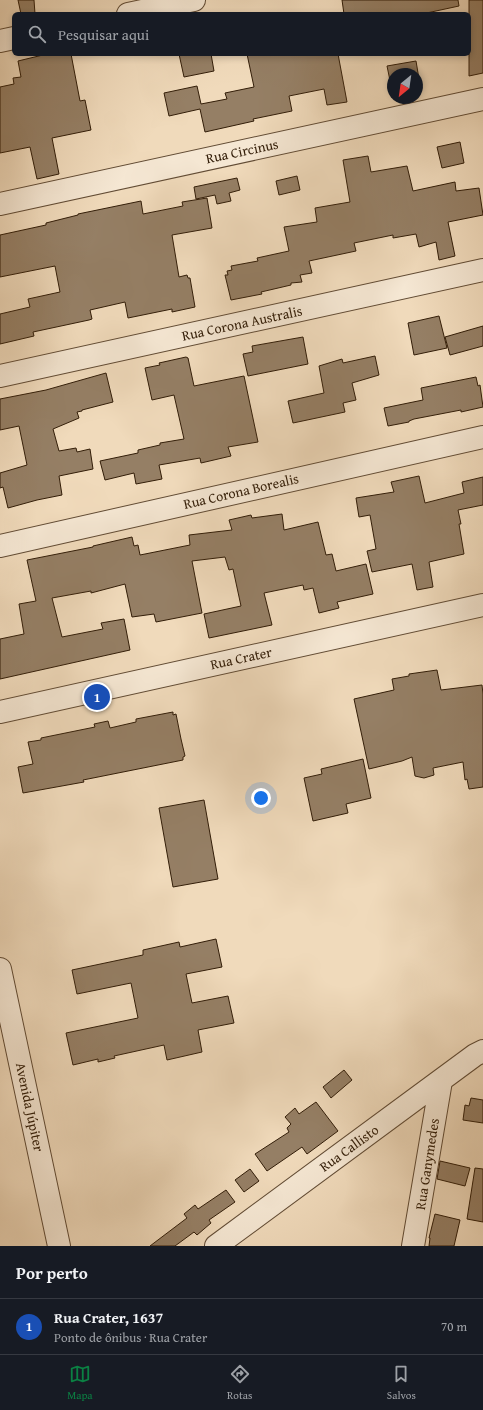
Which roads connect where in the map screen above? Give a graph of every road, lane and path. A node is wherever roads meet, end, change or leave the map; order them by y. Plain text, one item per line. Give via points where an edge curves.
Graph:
1 (194, 0) edge
2 (137, 12) edge
3 (12, 38) edge
4 (0, 41) edge
5 (483, 99) edge
6 (0, 204) edge
7 (483, 270) edge
8 (0, 376) edge
9 (483, 437) edge
10 (0, 546) edge
11 (483, 605) edge
12 (0, 712) edge
13 (0, 969) edge
14 (483, 1051) edge
15 (440, 1081) junction
16 (59, 1246) edge
17 (216, 1246) edge
18 (413, 1246) edge

1 - 2 street
3 - 4 street
5 - 6 street, Rua Circinus
7 - 8 street, Rua Corona Australis
9 - 10 street, Rua Corona Borealis
11 - 12 street, Rua Crater
13 - 16 street, Avenida Júpiter
14 - 15 street, Rua Callisto
15 - 17 street, Rua Callisto
15 - 18 street, Rua Ganymedes

